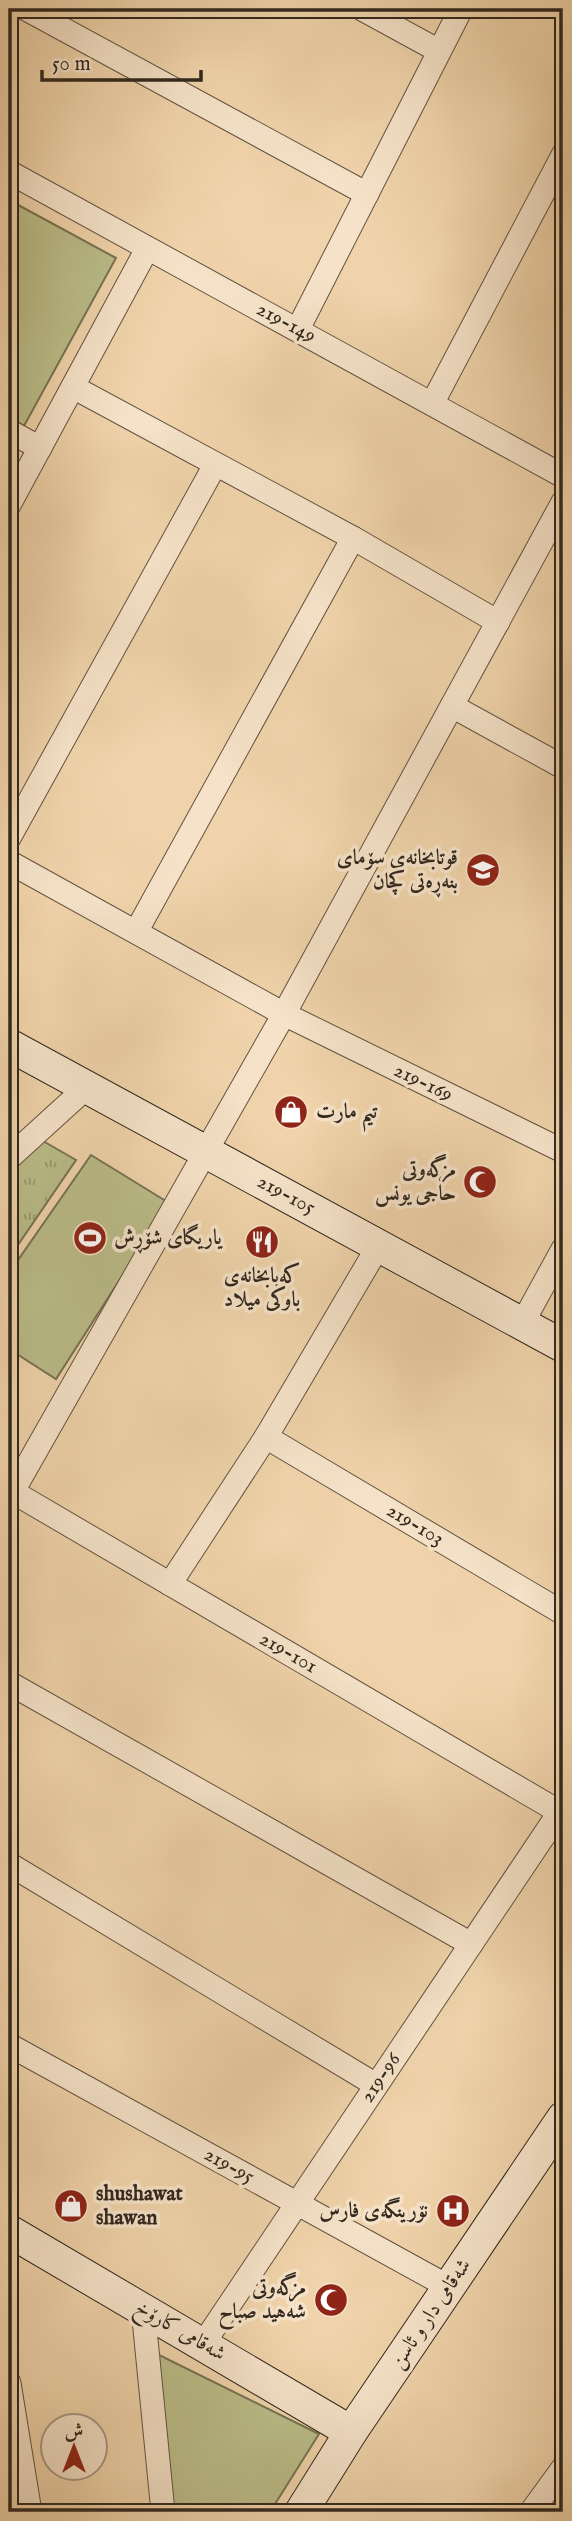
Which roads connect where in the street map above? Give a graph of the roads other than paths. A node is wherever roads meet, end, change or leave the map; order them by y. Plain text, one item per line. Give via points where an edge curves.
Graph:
1 (26, 9) edge
2 (362, 9) edge
3 (461, 9) edge
4 (439, 51) junction
5 (563, 155) edge
6 (9, 173) edge
7 (367, 194) junction
8 (147, 249) junction
9 (298, 329) junction
10 (73, 387) junction
11 (433, 402) junction
12 (9, 431) edge
13 (40, 448) junction
14 (215, 465) junction
15 (563, 476) edge
16 (563, 502) edge
17 (9, 505) edge
18 (353, 538) junction
19 (498, 622) junction
20 (452, 706) junction
21 (563, 767) edge
22 (9, 838) edge
23 (9, 862) edge
24 (136, 932) junction
25 (284, 1014) junction
26 (9, 1045) edge
27 (87, 1087) junction
28 (563, 1151) edge
29 (205, 1152) junction
30 (9, 1158) edge
31 (379, 1245) junction
32 (563, 1249) edge
33 (523, 1322) junction
34 (563, 1346) edge
35 (266, 1437) junction
36 (11, 1494) edge
37 (170, 1584) junction
38 (563, 1612) edge
39 (9, 1683) edge
40 (562, 1811) edge
41 (9, 1864) edge
42 (471, 1944) junction
43 (9, 2045) edge
44 (376, 2085) junction
45 (563, 2118) edge
46 (297, 2203) junction
47 (9, 2231) edge
48 (449, 2287) junction
49 (143, 2309) junction
50 (203, 2344) junction
51 (9, 2383) edge
52 (351, 2432) junction
53 (563, 2468) edge
54 (30, 2512) edge
55 (163, 2512) edge
56 (301, 2512) edge
57 (531, 2512) edge

1 - 7 street
2 - 4 street
3 - 4 street
4 - 7 street
5 - 11 street
6 - 8 street, 219-149
7 - 9 street
8 - 9 street, 219-149
8 - 10 street
9 - 11 street, 219-149
10 - 13 street
10 - 14 street
11 - 15 street, 219-149
12 - 13 street
13 - 17 street
14 - 18 street
14 - 22 street
16 - 19 street
18 - 19 street
18 - 24 street
19 - 20 street
20 - 21 street
20 - 25 street
23 - 24 street, 219-169
24 - 25 street, 219-169
25 - 28 street, 219-169
25 - 29 street
26 - 27 street, 219-105
27 - 29 street, 219-105
27 - 30 street
29 - 31 street, 219-105
29 - 36 street
31 - 33 street, 219-105
31 - 35 street
32 - 33 street
33 - 34 street, 219-105
35 - 37 street
35 - 38 street, 219-103
36 - 37 street, 219-101
37 - 40 street, 219-101
39 - 42 street
40 - 42 street, 219-96
41 - 44 street
42 - 44 street, 219-96
43 - 46 street, 219-95
44 - 46 street, 219-96
45 - 48 street, شەقامی دار و ئاسن
46 - 48 street, 219-95
46 - 50 street, 219-96
47 - 49 street, شەقامی کارۆخ
48 - 52 street, شەقامی دار و ئاسن
49 - 50 street, شەقامی کارۆخ
49 - 55 street
50 - 52 street, شەقامی کارۆخ
51 - 54 street
52 - 56 street, شەقامی دار و ئاسن
53 - 57 street

